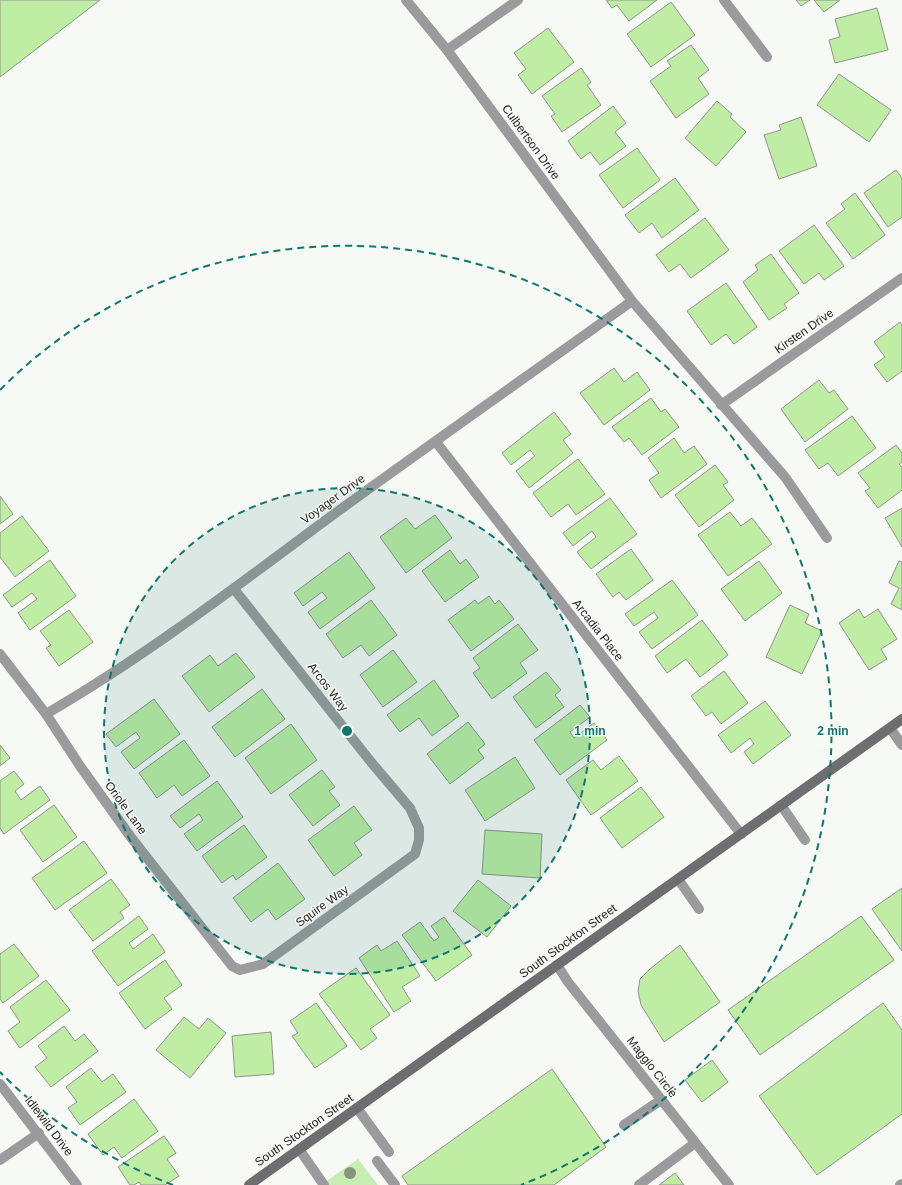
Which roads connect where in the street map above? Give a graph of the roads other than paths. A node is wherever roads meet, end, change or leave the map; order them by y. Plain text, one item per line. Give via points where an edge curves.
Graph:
1 (406, 0) edge
2 (518, 0) edge
3 (724, 0) edge
4 (448, 50) junction
5 (767, 57) dead end
6 (902, 278) edge
7 (632, 301) junction
8 (722, 405) junction
9 (436, 442) junction
10 (828, 538) dead end
11 (234, 589) junction
12 (0, 654) edge
13 (46, 714) junction
14 (902, 719) edge
15 (890, 728) junction
16 (902, 745) edge
17 (781, 805) junction
18 (741, 834) junction
19 (805, 840) dead end
20 (415, 854) joint
21 (678, 879) junction
22 (699, 909) dead end
23 (557, 965) junction
24 (240, 970) joint
25 (0, 1084) edge
26 (661, 1100) junction
27 (358, 1108) junction
28 (624, 1125) dead end
29 (39, 1133) junction
30 (695, 1143) junction
31 (300, 1149) junction
32 (389, 1152) dead end
33 (0, 1160) edge
34 (377, 1161) dead end
35 (77, 1185) edge
36 (249, 1185) edge
37 (324, 1185) edge
38 (395, 1185) edge
39 (639, 1185) edge
40 (729, 1185) edge

1 - 4 street, Culbertson Drive
2 - 4 street
3 - 5 street
4 - 7 street, Culbertson Drive
6 - 8 street, Kirsten Drive
7 - 8 street, Culbertson Drive
7 - 9 street, Voyager Drive
8 - 10 street, Culbertson Drive via 785,477
9 - 11 street, Voyager Drive
9 - 18 street, Arcadia Place
11 - 13 street, Voyager Drive via 83,692
11 - 20 street, Arcos Way via 410,808 419,828
12 - 13 street, Oriole Lane
13 - 24 street, Oriole Lane via 130,836 232,966
14 - 15 street, South Stockton Street
15 - 16 street
15 - 17 street, South Stockton Street
17 - 18 street, South Stockton Street
17 - 19 street
18 - 21 street, South Stockton Street
20 - 24 street, Squire Way via 263,964
21 - 22 street
21 - 23 street, South Stockton Street
23 - 26 street, Maggio Circle
23 - 27 street, South Stockton Street
25 - 29 street, Idlewild Drive
26 - 28 street
26 - 30 street, Maggio Circle
27 - 31 street, South Stockton Street
27 - 32 street
29 - 33 street
29 - 35 street, Idlewild Drive
30 - 39 street
30 - 40 street, Maggio Circle
31 - 36 street, South Stockton Street
31 - 37 street
34 - 38 street

